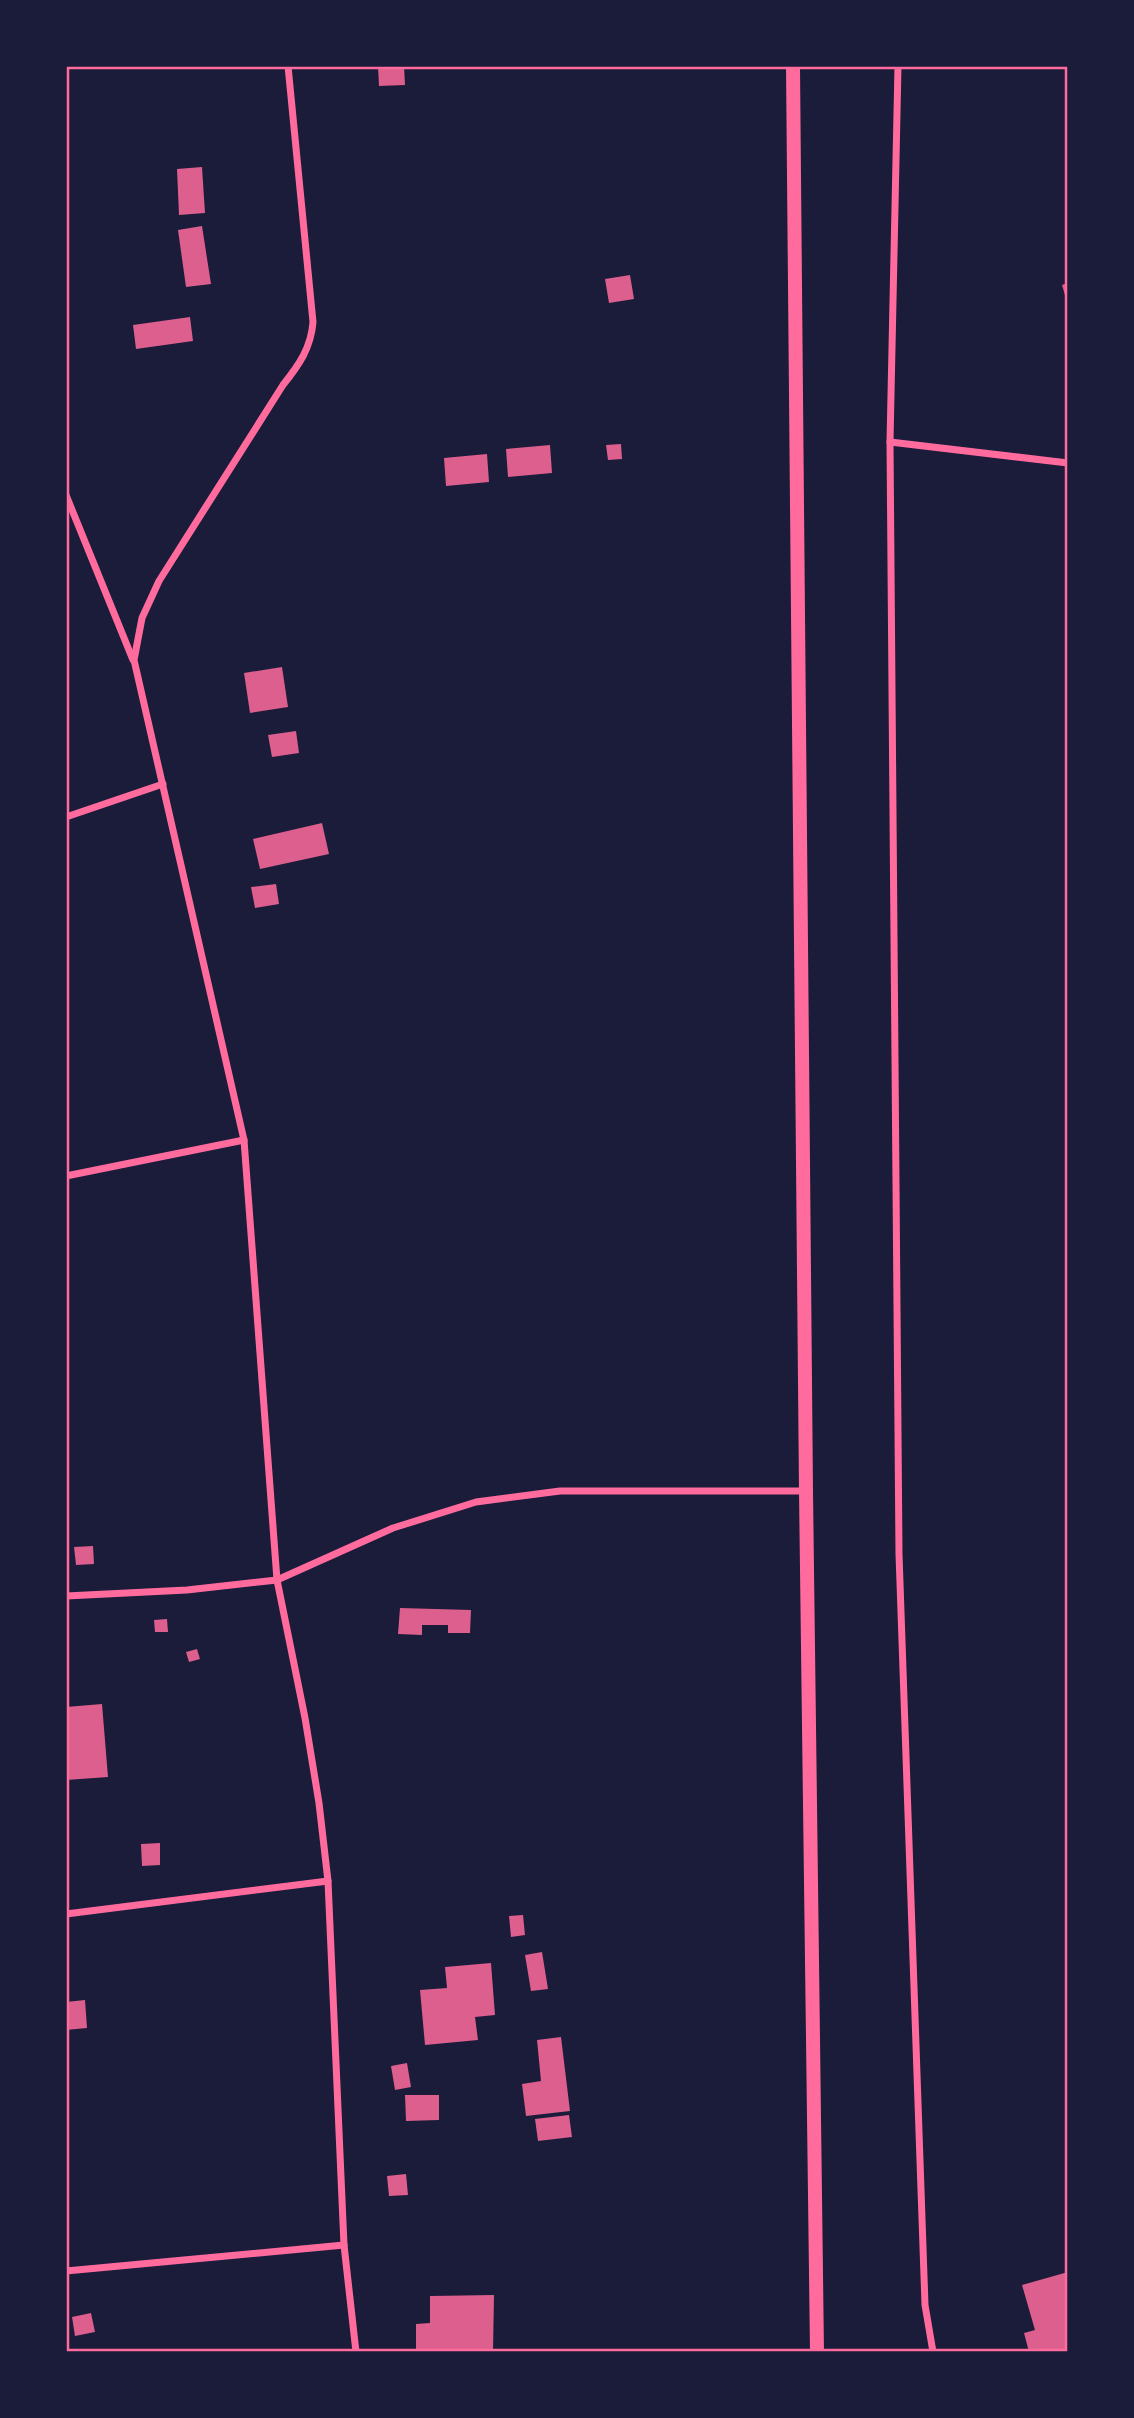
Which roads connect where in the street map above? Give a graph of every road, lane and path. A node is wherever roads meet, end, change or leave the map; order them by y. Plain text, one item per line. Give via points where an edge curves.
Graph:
1 (288, 66) edge
2 (793, 66) edge
3 (898, 66) edge
4 (890, 442) junction
5 (1068, 463) edge
6 (66, 495) edge
7 (134, 660) junction
8 (163, 784) junction
9 (66, 817) edge
10 (244, 1140) junction
11 (66, 1176) edge
12 (806, 1491) junction
13 (277, 1580) junction
14 (66, 1597) edge
15 (328, 1881) junction
16 (66, 1914) edge
17 (344, 2245) junction
18 (66, 2271) edge
19 (356, 2351) edge
20 (817, 2351) edge
21 (933, 2351) edge

1 - 7 street via 312,338 159,581 142,618
2 - 12 main road
3 - 4 street
4 - 5 street
4 - 21 street via 899,1554 925,2305
6 - 7 street
7 - 8 street
8 - 9 street
8 - 10 street
10 - 11 street
10 - 13 street
12 - 13 street via 560,1491 476,1502 393,1528
12 - 20 main road
13 - 14 street
13 - 15 street via 307,1730
15 - 16 street
15 - 17 street
17 - 18 street
17 - 19 street

